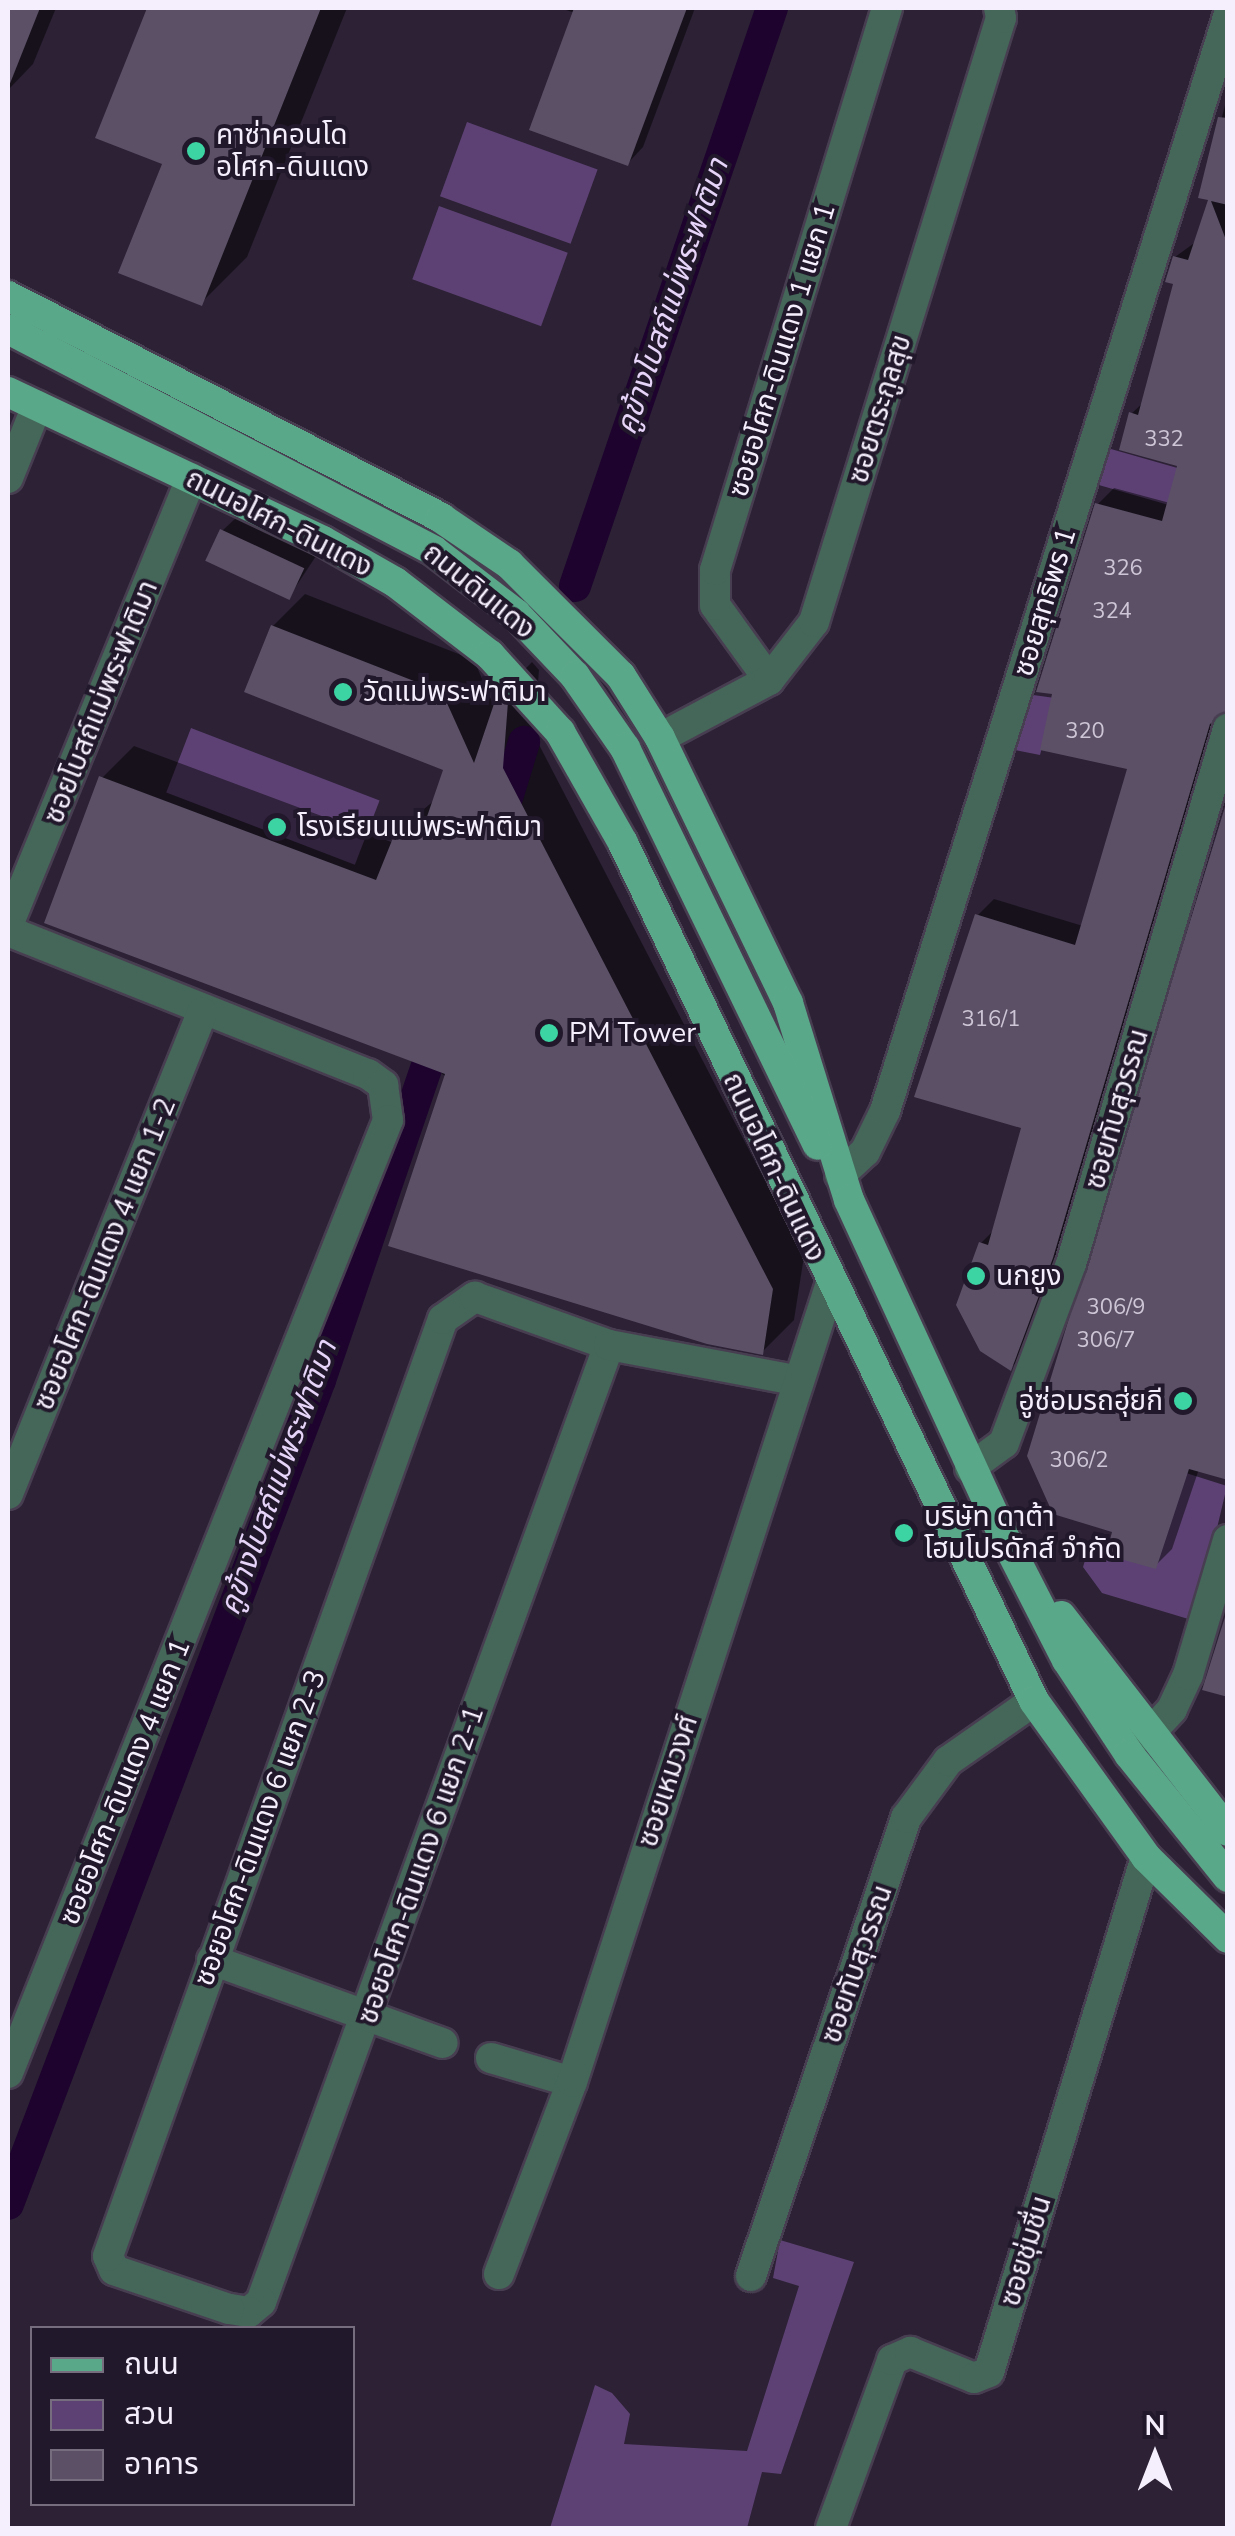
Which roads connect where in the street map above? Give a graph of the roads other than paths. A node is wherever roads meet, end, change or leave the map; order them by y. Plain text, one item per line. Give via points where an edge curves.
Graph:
1 (887, 8) edge
2 (999, 8) edge
3 (1228, 17) edge
4 (1222, 55) edge
5 (8, 296) edge
6 (8, 329) edge
7 (8, 392) edge
8 (37, 406) junction
9 (8, 478) edge
10 (191, 478) junction
11 (769, 680) junction
12 (1228, 729) edge
13 (660, 738) junction
14 (8, 928) edge
15 (202, 1013) junction
16 (840, 1181) junction
17 (830, 1286) junction
18 (609, 1345) junction
19 (795, 1380) junction
20 (970, 1468) junction
21 (8, 1494) edge
22 (1228, 1540) edge
23 (1006, 1541) junction
24 (1034, 1701) junction
25 (1148, 1735) junction
26 (1228, 1831) edge
27 (1146, 1857) junction
28 (1228, 1877) edge
29 (1228, 1938) edge
30 (212, 1960) junction
31 (368, 2016) junction
32 (442, 2043) dead end
33 (491, 2058) dead end
34 (8, 2073) edge
35 (572, 2082) junction
36 (499, 2274) dead end
37 (751, 2276) dead end
38 (181, 2293) joint
39 (830, 2528) edge

1 - 11 street, ซอยอโศก-ดินแดง 1 แยก 1 via 714,570 715,605
2 - 11 street, ซอยตระกูลสุข via 814,622
3 - 4 street, ซอยสุทธิพร 1
4 - 16 street, ซอยสุทธิพร 1 via 885,1110
5 - 13 main road, ถนนอโศก-ดินแดง via 356,471 510,564 621,676
6 - 16 main road, ถนนดินแดง via 434,551 540,639 625,748
7 - 8 main road, ถนนอโศก-ดินแดง
8 - 9 street
8 - 10 main road, ถนนอโศก-ดินแดง
10 - 14 street, ซอยโบสถ์แม่พระฟาติมา
10 - 17 main road, ถนนอโศก-ดินแดง via 323,541 443,614 560,732 622,843
11 - 13 street, ซอยตระกูลสุข
12 - 20 street, ซอยทับสุวรรณ via 1074,1255 1004,1443
13 - 16 main road, ถนนอโศก-ดินแดง via 788,1003
14 - 15 street, ซอยอโศก-ดินแดง 4 แยก 1
15 - 21 street, ซอยอโศก-ดินแดง 4 แยก 1-2
15 - 34 street, ซอยอโศก-ดินแดง 4 แยก 1 via 368,1074 383,1085 388,1120
16 - 20 main road, ถนนอโศก-ดินแดง
17 - 19 street, ซอยเหมวงศ์
17 - 24 main road, ถนนอโศก-ดินแดง
18 - 19 street
18 - 30 street, ซอยอโศก-ดินแดง 6 แยก 2-3 via 475,1297 443,1320
18 - 31 street, ซอยอโศก-ดินแดง 6 แยก 2-1
19 - 35 street, ซอยเหมวงศ์
20 - 23 main road, ถนนอโศก-ดินแดง
22 - 25 street via 1188,1676 1172,1709
23 - 25 main road, ถนนอโศก-ดินแดง
23 - 28 main road, ถนนอโศก-ดินแดง via 1077,1676 1129,1754
24 - 27 main road, ถนนอโศก-ดินแดง
24 - 37 street, ซอยทับสุวรรณ via 948,1760 906,1818
25 - 26 main road, ถนนอโศก-ดินแดง
27 - 29 main road, ถนนอโศก-ดินแดง
27 - 39 street, ซอยชุ่มชื่น via 989,2372 974,2378 910,2352 892,2360
30 - 31 street
30 - 38 street, ซอยอโศก-ดินแดง 6 แยก 2-3 via 108,2256 114,2270
31 - 32 street
31 - 38 street, ซอยอโศก-ดินแดง 6 แยก 2-1 via 261,2302 249,2312
33 - 35 street
35 - 36 street, ซอยเหมวงศ์

